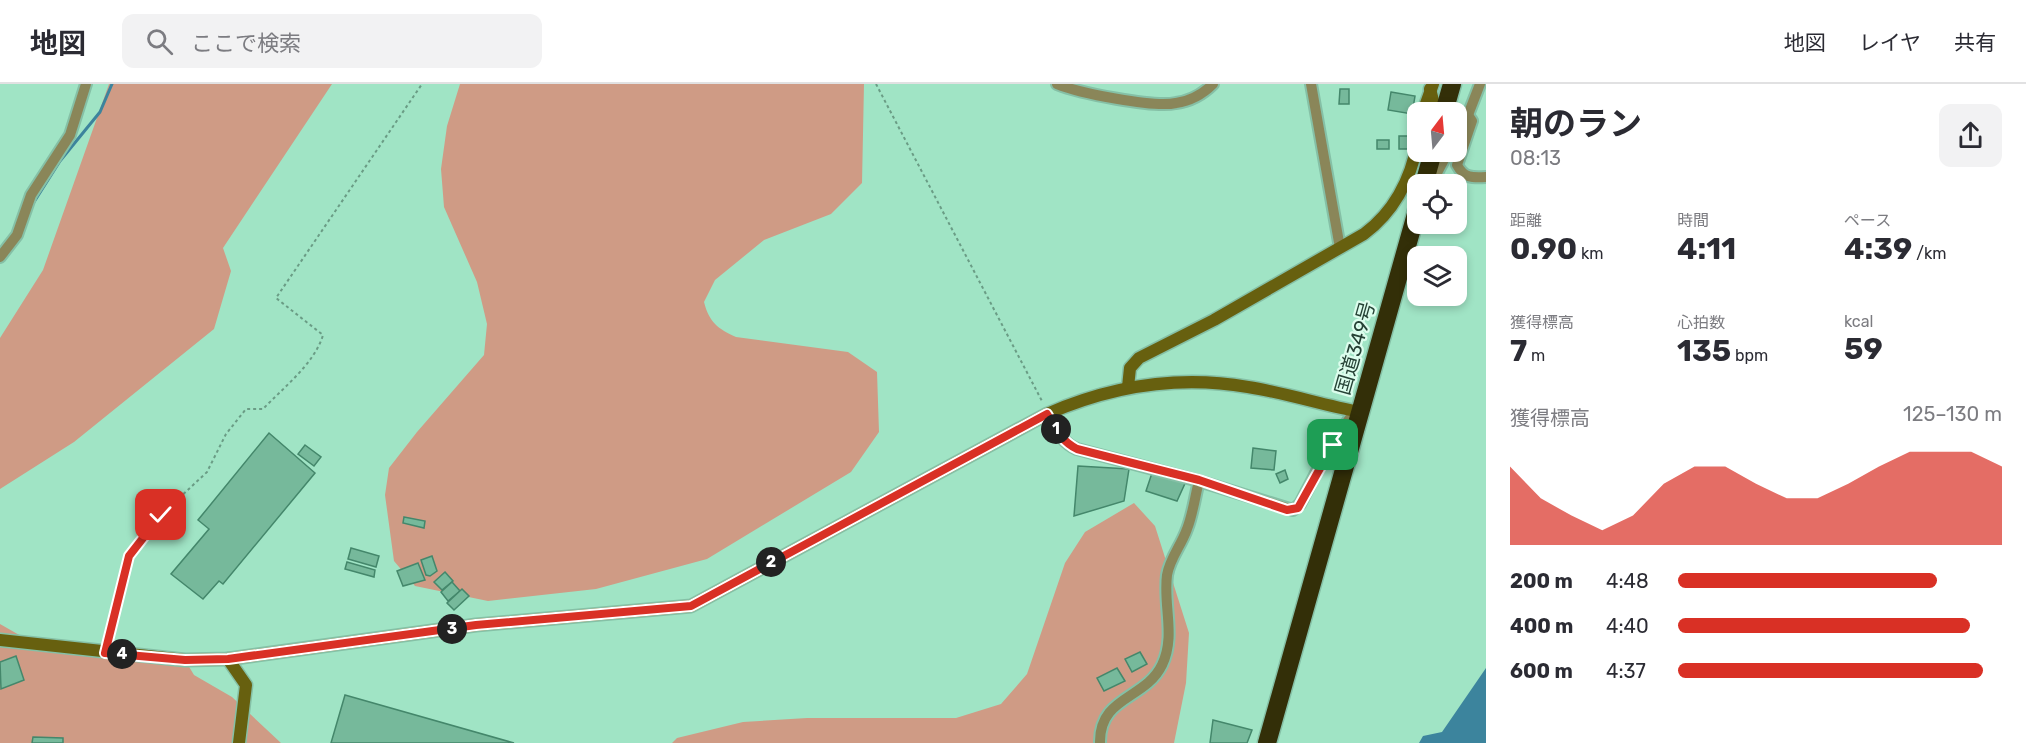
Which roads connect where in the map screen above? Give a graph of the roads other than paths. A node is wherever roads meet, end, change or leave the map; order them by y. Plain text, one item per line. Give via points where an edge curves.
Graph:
1 (86, 84) edge
2 (1057, 84) edge
3 (1213, 84) edge
4 (1311, 84) edge
5 (1452, 84) edge
6 (1480, 84) edge
7 (1430, 86) edge
8 (1426, 102) edge
9 (1434, 102) edge
10 (1447, 102) edge
11 (1468, 115) joint
12 (1411, 162) edge
13 (1486, 177) edge
14 (1410, 234) edge
15 (1340, 248) junction
16 (0, 257) edge
17 (1128, 387) junction
18 (1357, 411) junction
19 (1047, 414) junction
20 (1199, 480) junction
21 (0, 640) edge
22 (228, 659) junction
23 (239, 743) edge
24 (1100, 743) edge
25 (1267, 743) edge

1 - 16 street via 69,135 31,195 17,235
2 - 3 street via 1090,93 1176,104 1202,95
4 - 15 street
5 - 10 highway
6 - 11 street
7 - 8 street
7 - 9 street
11 - 13 street via 1472,121 1457,165 1461,173 1471,178
12 - 15 street via 1401,193 1381,222
14 - 18 highway, 国道349号
15 - 17 street via 1139,358 1130,368
17 - 18 street via 1220,383
17 - 19 street via 1083,398
18 - 20 street via 1327,452 1298,508 1287,510
18 - 25 highway, 国道349号
19 - 20 street via 1066,444
19 - 22 street via 691,606 476,625
20 - 24 street via 1188,527 1169,565 1166,657 1153,680 1111,709 1101,728
21 - 22 street via 185,660
22 - 23 street via 246,686

